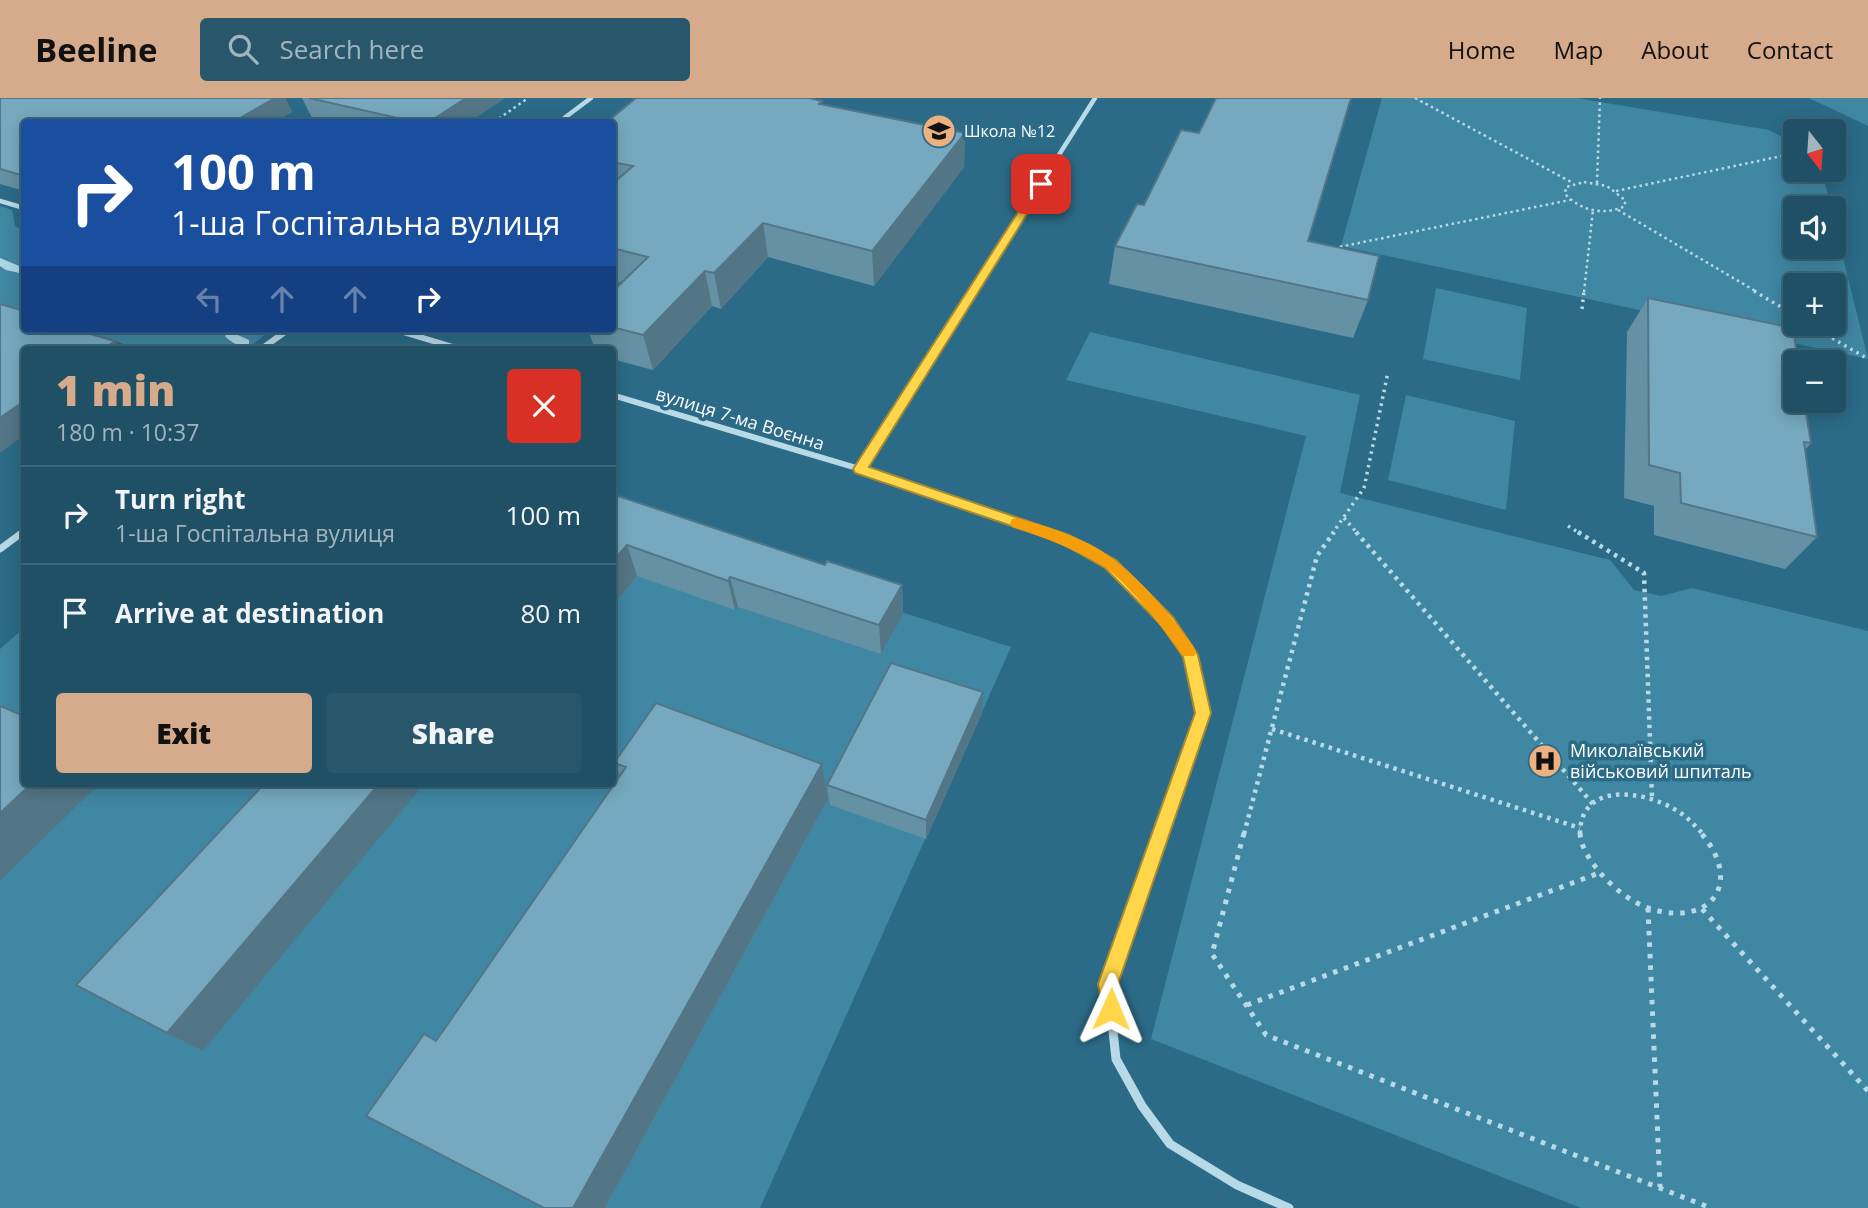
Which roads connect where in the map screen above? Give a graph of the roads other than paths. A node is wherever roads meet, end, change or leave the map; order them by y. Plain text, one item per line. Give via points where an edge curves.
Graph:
1 (591, 98) edge
2 (1095, 98) edge
3 (563, 119) edge
4 (0, 201) edge
5 (21, 207) edge
6 (283, 333) edge
7 (406, 333) edge
8 (266, 346) edge
9 (450, 346) edge
10 (616, 396) edge
11 (860, 469) junction
12 (21, 533) edge
13 (0, 549) edge
14 (1289, 1208) edge

1 - 3 street
2 - 11 street
4 - 5 street
6 - 8 street
7 - 9 street
10 - 11 street, вулиця 7-ма Воєнна
11 - 14 street, вулиця 7-ма Воєнна via 1064,539 1111,564 1167,622 1191,655 1203,713 1108,984 1116,1059 1170,1144 1237,1185
12 - 13 street

